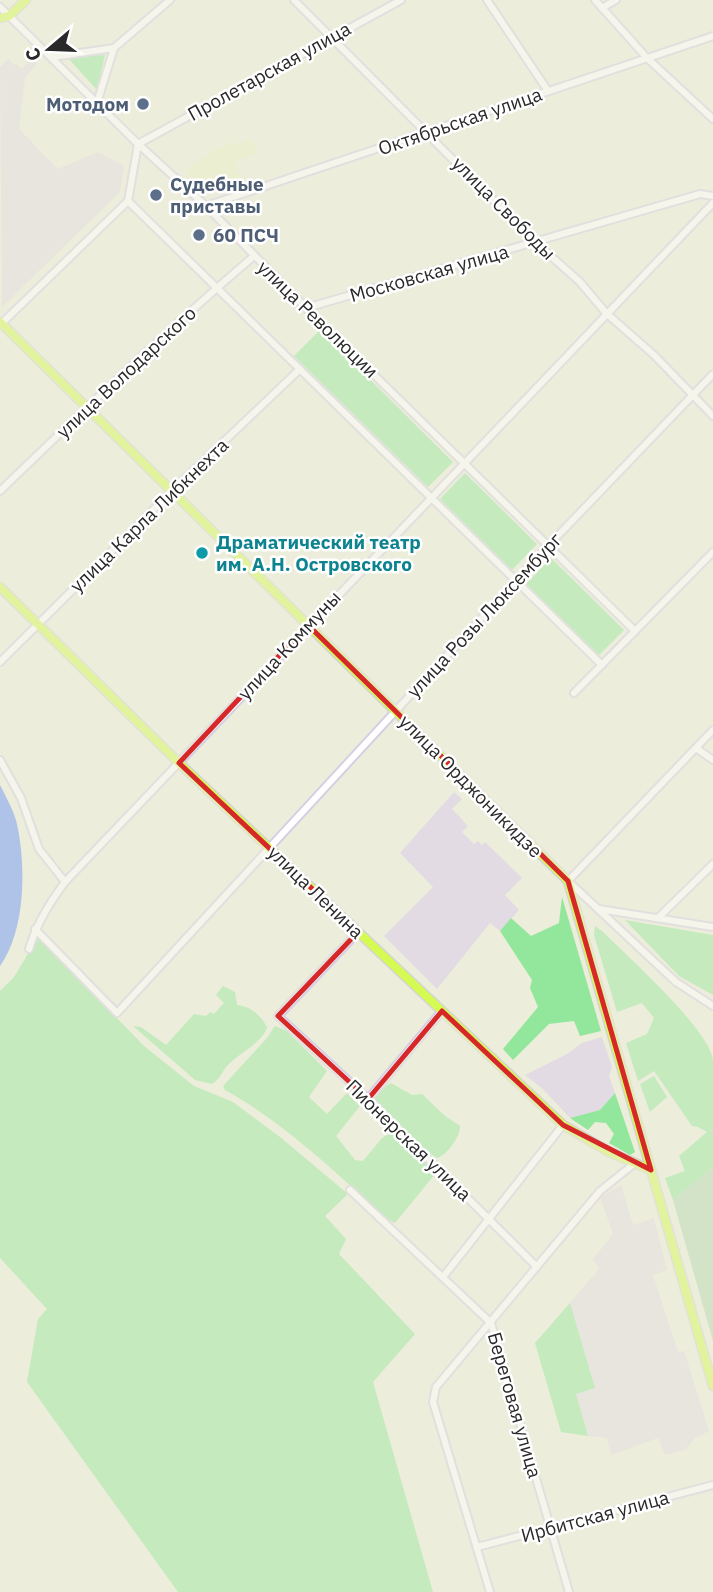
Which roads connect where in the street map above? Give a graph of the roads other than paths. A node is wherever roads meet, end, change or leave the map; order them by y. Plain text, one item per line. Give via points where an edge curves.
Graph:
1 (26, 0) edge
2 (170, 0) edge
3 (294, 0) edge
4 (401, 0) edge
5 (487, 0) edge
6 (595, 0) edge
7 (616, 0) edge
8 (0, 7) edge
9 (602, 8) junction
10 (5, 17) edge
11 (331, 36) junction
12 (713, 36) edge
13 (114, 48) junction
14 (52, 57) junction
15 (647, 58) junction
16 (548, 91) junction
17 (97, 103) junction
18 (713, 119) edge
19 (428, 132) junction
20 (138, 144) junction
21 (713, 196) edge
22 (128, 201) junction
23 (713, 202) edge
24 (206, 206) junction
25 (535, 242) junction
26 (254, 256) junction
27 (216, 288) junction
28 (306, 308) junction
29 (606, 313) junction
30 (0, 323) edge
31 (300, 369) junction
32 (713, 374) edge
33 (692, 396) junction
34 (87, 407) junction
35 (713, 416) edge
36 (465, 463) junction
37 (0, 491) edge
38 (172, 491) junction
39 (430, 498) junction
40 (547, 547) junction
41 (713, 552) edge
42 (516, 581) junction
43 (0, 587) edge
44 (38, 624) junction
45 (308, 625) junction
46 (635, 631) junction
47 (0, 662) edge
48 (602, 665) junction
49 (574, 693) dead end
50 (395, 711) junction
51 (713, 730) edge
52 (696, 748) junction
53 (0, 760) edge
54 (713, 760) edge
55 (179, 763) junction
56 (269, 848) junction
57 (713, 864) edge
58 (568, 881) junction
59 (65, 882) junction
60 (598, 909) junction
61 (658, 918) junction
62 (713, 927) edge
63 (35, 929) junction
64 (358, 932) junction
65 (29, 949) dead end
66 (713, 1006) edge
67 (442, 1012) junction
68 (368, 1099) junction
69 (563, 1125) junction
70 (635, 1163) junction
71 (651, 1170) junction
72 (350, 1190) dead end
73 (489, 1219) junction
74 (537, 1267) junction
75 (443, 1277) junction
76 (491, 1323) junction
77 (713, 1386) edge
78 (713, 1486) edge
79 (551, 1527) junction
80 (477, 1547) junction
81 (490, 1592) edge
82 (569, 1592) edge

1 - 10 main road
2 - 13 street
3 - 11 street, улица Свободы
4 - 11 street, Пролетарская улица
5 - 16 street
6 - 9 street
7 - 9 street
8 - 10 street, улица Революции
9 - 15 street
10 - 14 street, улица Революции
11 - 19 street, улица Свободы
11 - 20 street, Пролетарская улица
12 - 15 street, Октябрьская улица
13 - 14 street
13 - 17 street
14 - 17 street, улица Революции
15 - 16 street, Октябрьская улица
15 - 18 street
16 - 19 street, Октябрьская улица
17 - 20 street, улица Революции
19 - 24 street, Октябрьская улица
19 - 25 street, улица Свободы
20 - 22 street
20 - 24 street, улица Революции
21 - 25 street, Московская улица via 700,194
22 - 27 street
22 - 30 street
23 - 29 street, улица Коммуны
24 - 26 street, улица Революции
25 - 28 street, Московская улица
25 - 29 street, улица Свободы via 580,282
26 - 27 street, улица Володарского
26 - 28 street, улица Революции
27 - 31 street
27 - 34 street, улица Володарского
28 - 36 street, улица Революции
29 - 33 street, улица Свободы
29 - 36 street, улица Коммуны
30 - 34 main road, улица Орджоникидзе
31 - 38 street, улица Карла Либкнехта
31 - 39 street
32 - 33 street, улица Розы Люксембург
33 - 35 street, улица Свободы
33 - 40 street, улица Розы Люксембург
34 - 37 street, улица Володарского
34 - 38 main road, улица Орджоникидзе
36 - 39 street, улица Коммуны
36 - 40 street, улица Революции
38 - 44 street, улица Карла Либкнехта
38 - 45 main road, улица Орджоникидзе
39 - 42 street
39 - 45 street, улица Коммуны
40 - 42 street, улица Розы Люксембург
40 - 46 street, улица Революции
41 - 46 street
42 - 48 street
42 - 50 street, улица Розы Люксембург
43 - 44 main road, улица Ленина
44 - 47 street, улица Карла Либкнехта
44 - 55 main road, улица Ленина
45 - 50 main road, улица Орджоникидзе
45 - 55 street, улица Коммуны
46 - 48 street
48 - 49 street
50 - 56 street, улица Розы Люксембург
50 - 58 main road, улица Орджоникидзе
51 - 52 street
52 - 54 street
52 - 58 street
53 - 59 street via 21,798 39,849
55 - 56 main road, улица Ленина
55 - 59 street, улица Коммуны
56 - 63 street, улица Розы Люксембург via 117,1013
56 - 64 main road, улица Ленина
57 - 61 street
58 - 60 street
58 - 71 main road, улица Орджоникидзе
59 - 63 street, улица Коммуны
60 - 61 street
60 - 66 street via 676,982
61 - 62 street
63 - 65 street, улица Коммуны
64 - 67 main road, улица Ленина
64 - 68 street, Пионерская улица via 278,1016
67 - 68 street
67 - 69 main road, улица Ленина
68 - 73 street, Пионерская улица
69 - 70 main road, улица Ленина
69 - 73 street
70 - 71 main road, улица Ленина
70 - 74 street via 600,1191
71 - 77 main road, улица Орджоникидзе
72 - 75 street, Береговая улица
73 - 74 street, Пионерская улица
73 - 75 street
74 - 76 street
75 - 76 street, Береговая улица
76 - 79 street, Береговая улица
76 - 80 street via 441,1379 433,1402
78 - 79 street, Ирбитская улица
79 - 80 street, Ирбитская улица
79 - 82 street, Береговая улица
80 - 81 street

